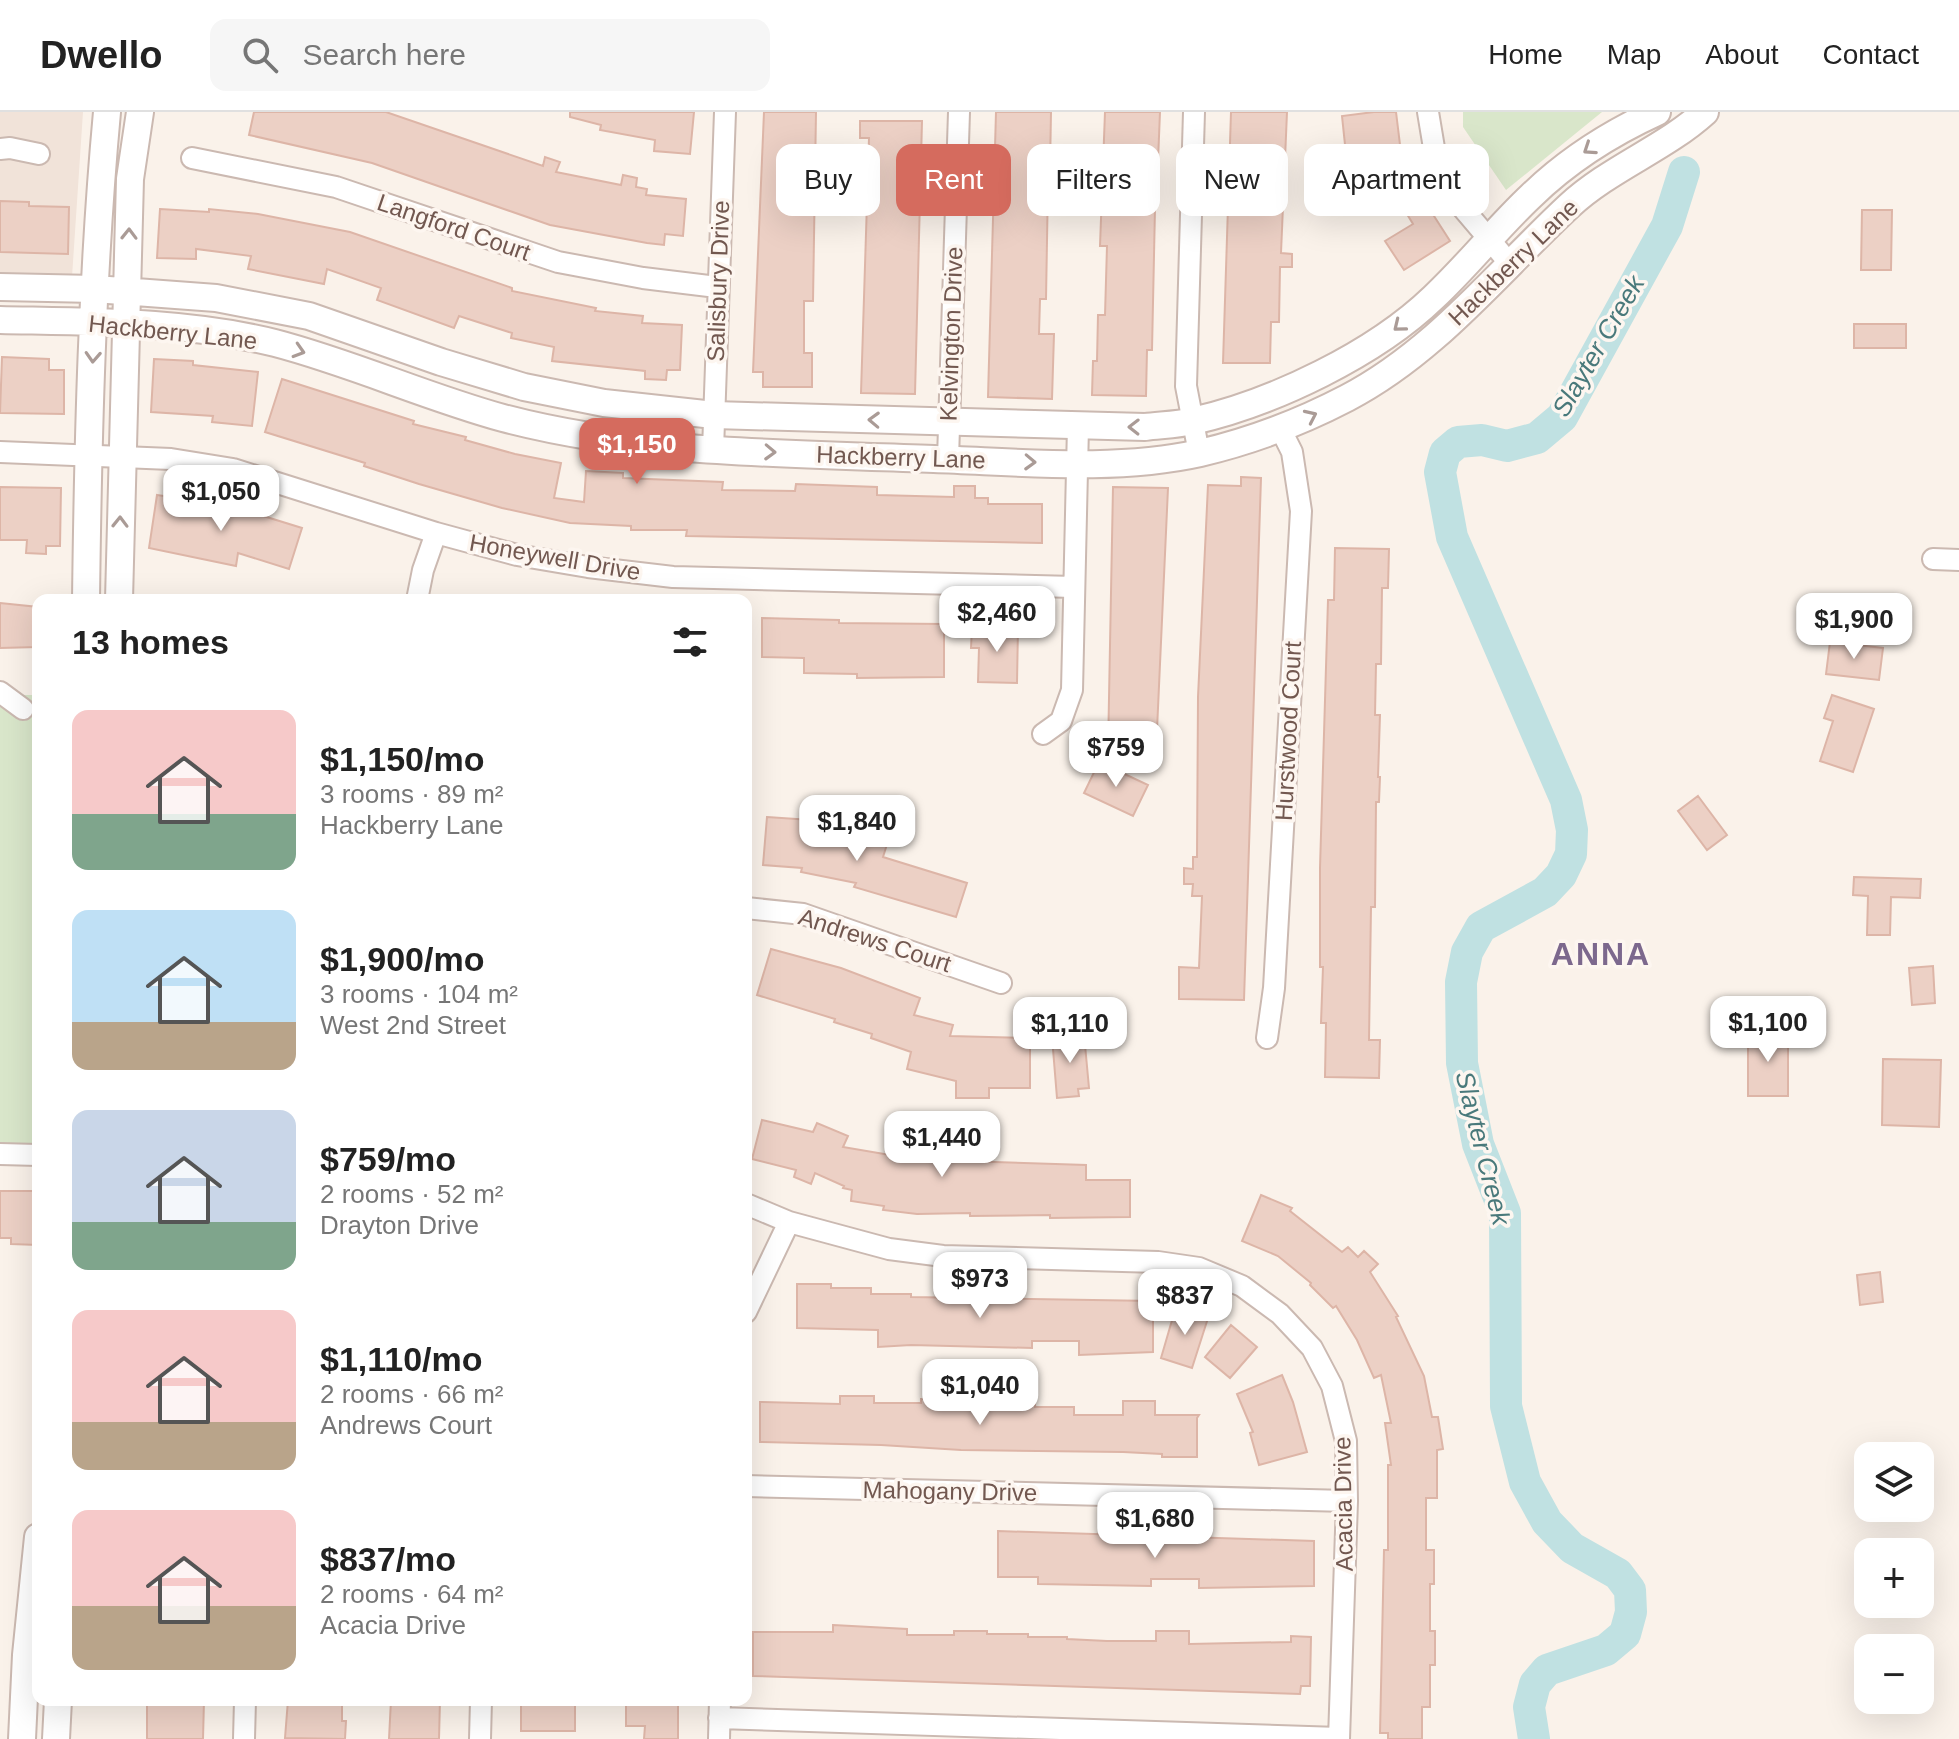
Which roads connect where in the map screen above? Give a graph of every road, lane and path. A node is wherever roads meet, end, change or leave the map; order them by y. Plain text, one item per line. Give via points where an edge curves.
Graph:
1 (107, 112) edge
2 (140, 112) edge
3 (725, 112) edge
4 (959, 112) edge
5 (1194, 112) edge
6 (1428, 112) edge
7 (1657, 112) edge
8 (1705, 112) edge
9 (0, 149) edge
10 (39, 154) dead end
11 (192, 158) dead end
12 (1488, 241) junction
13 (1511, 265) junction
14 (0, 287) edge
15 (717, 287) junction
16 (95, 289) junction
17 (127, 292) junction
18 (0, 320) edge
19 (94, 322) junction
20 (125, 323) junction
21 (714, 415) junction
22 (1193, 421) junction
23 (948, 423) junction
24 (1078, 426) junction
25 (1280, 428) junction
26 (713, 450) junction
27 (0, 452) edge
28 (1199, 453) junction
29 (88, 454) junction
30 (121, 456) junction
31 (948, 459) junction
32 (1076, 463) junction
33 (436, 533) junction
34 (1933, 559) dead end
35 (1959, 560) edge
36 (1074, 587) junction
37 (86, 594) edge
38 (119, 594) edge
39 (418, 594) edge
40 (0, 692) edge
41 (23, 709) dead end
42 (1043, 734) dead end
43 (752, 909) edge
44 (1001, 983) dead end
45 (1267, 1038) dead end
46 (0, 1154) edge
47 (32, 1155) edge
48 (752, 1207) edge
49 (789, 1222) junction
50 (752, 1299) edge
51 (752, 1486) edge
52 (1347, 1501) junction
53 (32, 1596) edge
54 (58, 1706) edge
55 (245, 1706) edge
56 (481, 1706) edge
57 (719, 1719) edge
58 (1339, 1738) edge
59 (22, 1739) edge
60 (56, 1739) edge
61 (244, 1739) edge
62 (480, 1739) edge

1 - 16 street
17 -> 2 street via 130,179
3 - 15 street, Salisbury Drive
4 - 23 street, Kelvington Drive
5 - 22 street via 1186,351
6 - 12 street via 1435,154 1455,199
7 -> 12 street, Hackberry Lane via 1577,157
8 - 13 street, Hackberry Lane via 1596,184
9 - 10 street
11 - 15 street, Langford Court via 336,187 558,262
12 - 13 street
12 -> 22 street, Hackberry Lane via 1433,298 1385,337 1273,395
25 -> 13 street, Hackberry Lane via 1350,397 1397,368
14 - 16 street, Hackberry Lane
15 - 21 street, Salisbury Drive
16 - 17 street, Hackberry Lane
16 - 19 street
17 - 20 street
17 - 21 street, Hackberry Lane via 216,298 309,316 524,387 604,403
18 - 19 street, Hackberry Lane
19 - 20 street, Hackberry Lane
19 -> 29 street
20 -> 26 street, Hackberry Lane via 275,343 503,418 574,434
20 - 30 street
23 -> 21 street, Hackberry Lane
21 - 26 street, Salisbury Drive
22 -> 24 street, Hackberry Lane
22 - 28 street
23 - 24 street, Hackberry Lane
23 - 31 street, Kelvington Drive
24 - 32 street
25 - 28 street, Hackberry Lane
25 - 45 street, Hurstwood Court via 1292,452 1301,511
26 -> 31 street, Hackberry Lane
27 - 29 street, Honeywell Drive
28 - 32 street, Hackberry Lane
29 - 30 street, Honeywell Drive
29 - 37 street
30 - 33 street, Honeywell Drive via 233,469
38 -> 30 street
31 -> 32 street, Hackberry Lane
32 - 36 street
33 - 36 street, Honeywell Drive via 517,555 673,577
33 - 39 street
34 - 35 street
36 - 42 street via 1072,690 1061,721
40 - 41 street
43 - 44 street, Andrews Court via 803,914
46 - 47 street
48 - 49 street, Acacia Drive
49 - 50 street
49 - 52 street, Acacia Drive via 889,1249 943,1256 1158,1262 1199,1268 1242,1286 1280,1314 1312,1348 1332,1386 1346,1441
51 - 52 street, Mahogany Drive
52 - 58 street, Acacia Drive
53 - 59 street
54 - 60 street
55 - 61 street
56 - 62 street
57 - 58 street

